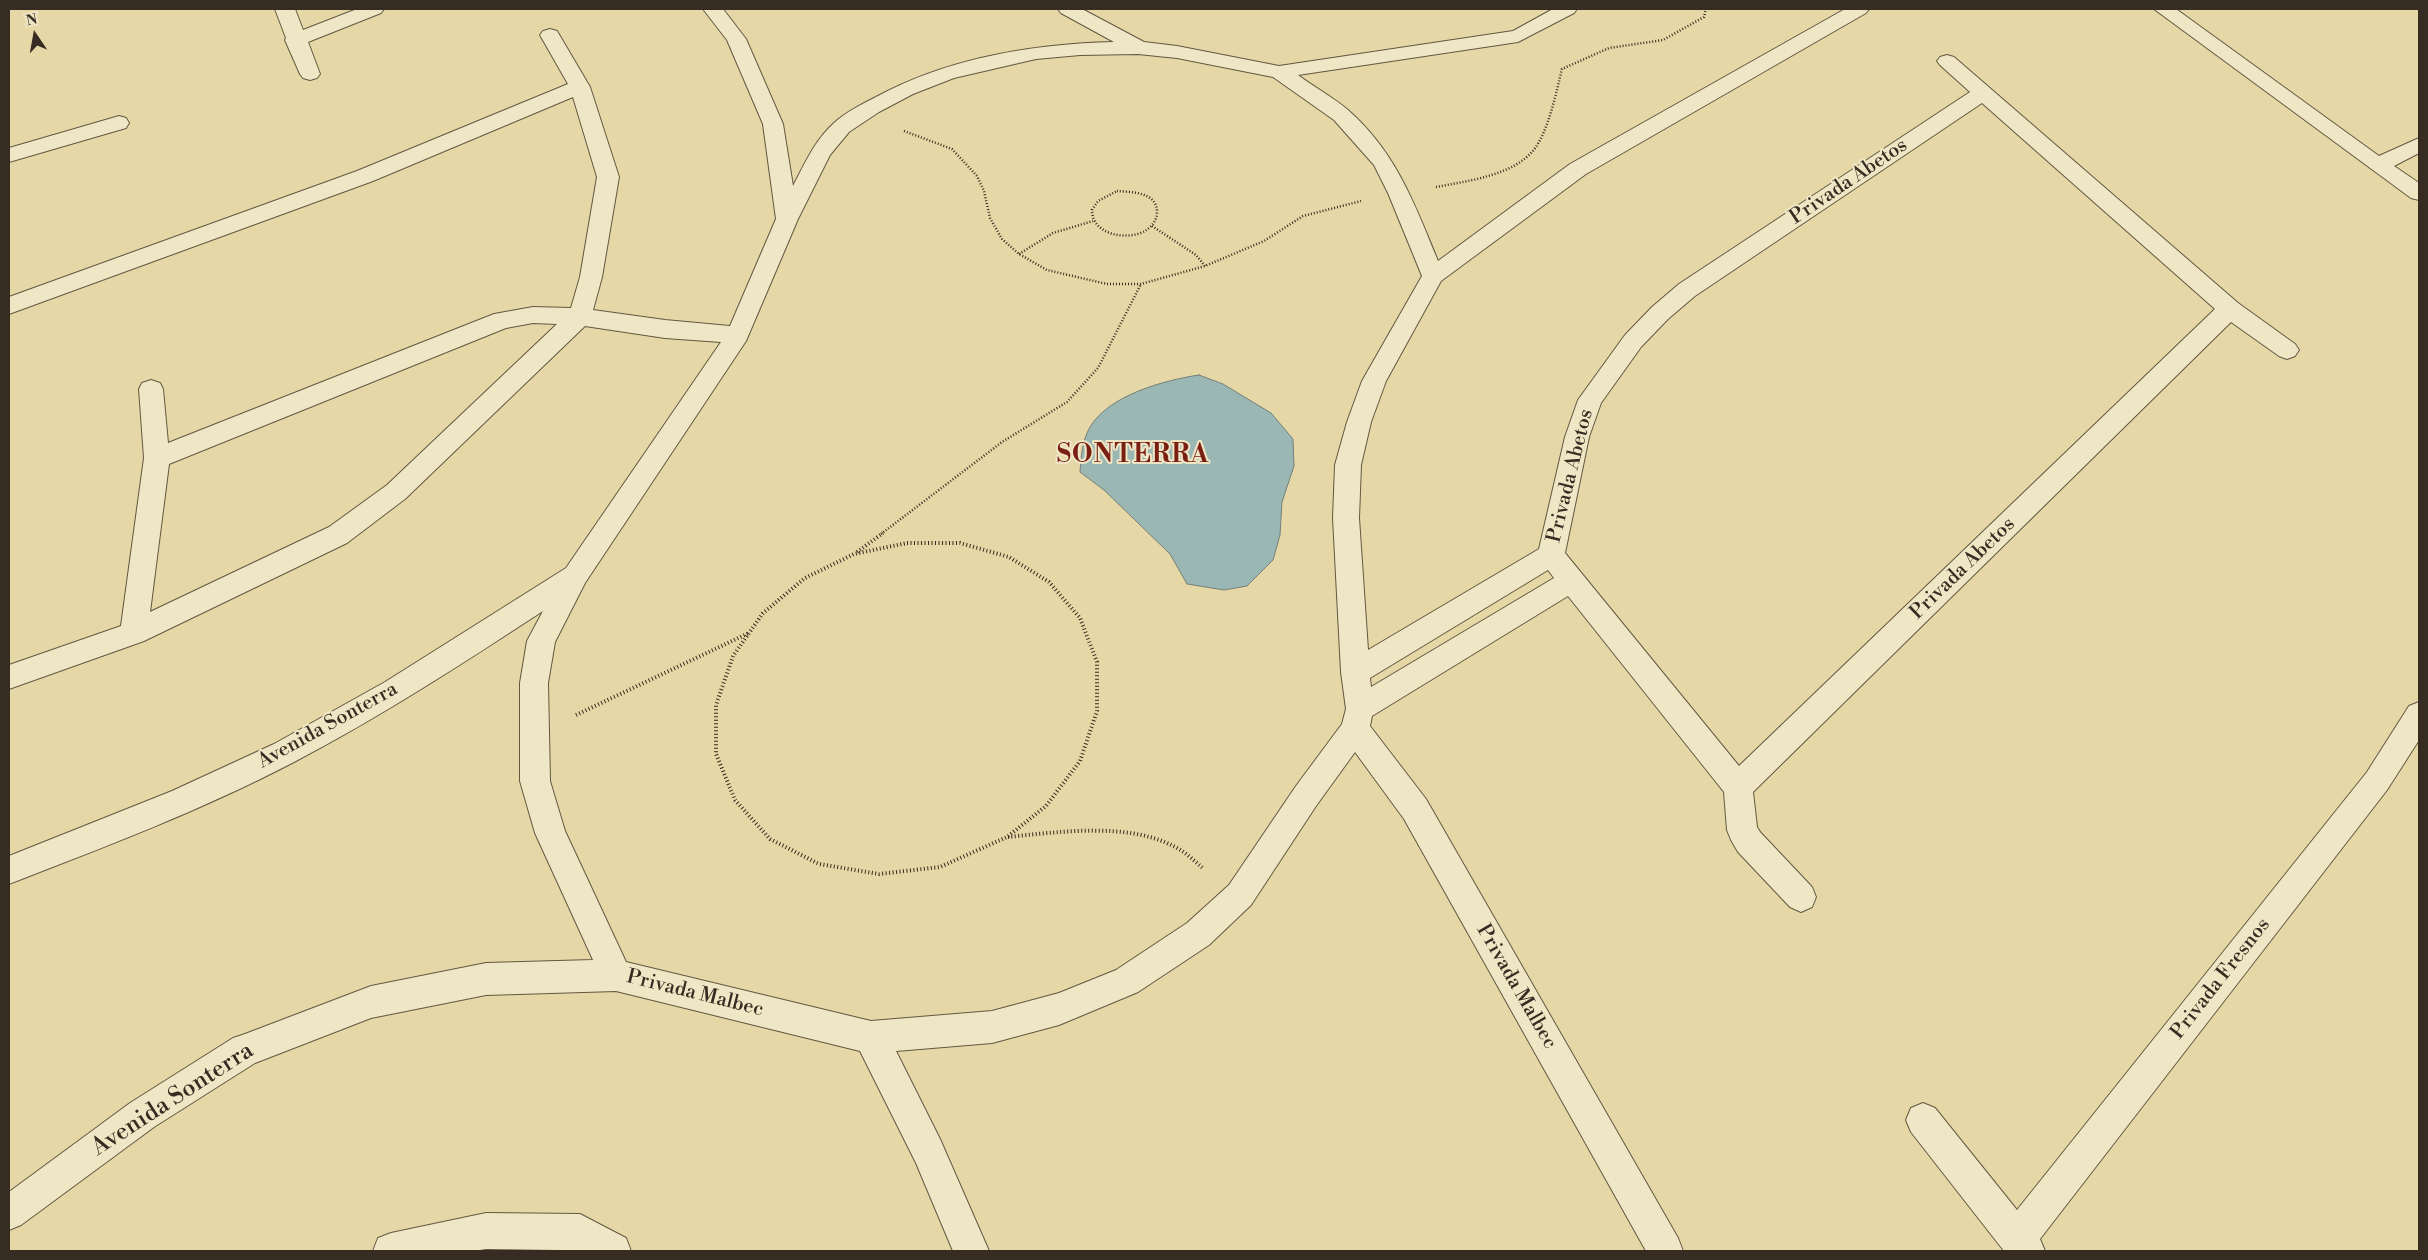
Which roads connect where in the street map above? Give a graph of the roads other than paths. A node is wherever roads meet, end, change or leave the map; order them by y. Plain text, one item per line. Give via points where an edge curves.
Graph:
1 (285, 9) edge
2 (374, 9) edge
3 (713, 9) edge
4 (1567, 9) edge
5 (1859, 9) edge
6 (2164, 9) edge
7 (1074, 10) edge
8 (550, 35) dead end
9 (295, 40) junction
10 (1138, 48) junction
11 (1947, 61) dead end
12 (1279, 72) junction
13 (310, 74) dead end
14 (580, 87) junction
15 (1982, 93) junction
16 (119, 123) dead end
17 (2419, 145) edge
18 (9, 155) edge
19 (2378, 165) junction
20 (2419, 193) edge
21 (787, 219) junction
22 (1433, 276) junction
23 (9, 306) edge
24 (2230, 309) junction
25 (580, 317) junction
26 (738, 335) junction
27 (2286, 350) dead end
28 (151, 389) dead end
29 (157, 458) junction
30 (1551, 555) junction
31 (576, 575) junction
32 (1571, 582) junction
33 (134, 633) junction
34 (1355, 672) junction
35 (9, 677) edge
36 (2419, 715) edge
37 (1357, 719) junction
38 (1738, 787) junction
39 (9, 870) edge
40 (1801, 897) dead end
41 (616, 975) junction
42 (871, 1037) junction
43 (1923, 1120) dead end
44 (9, 1213) edge
45 (2022, 1245) edge
46 (391, 1251) edge
47 (613, 1251) edge
48 (971, 1251) edge
49 (1665, 1251) edge

1 - 9 street
2 - 9 street
3 - 21 street via 736,40 773,124
4 - 12 street via 1518,36
5 - 22 street via 1578,169
6 - 19 street
7 - 10 street
8 - 14 street
9 - 13 street
10 - 12 street, Privada Malbec via 1177,52
10 - 21 street, Privada Malbec via 1036,53 948,73 906,88 842,127 821,152
11 - 15 street
12 - 22 street via 1341,115 1383,162
14 - 23 street via 365,176
14 - 25 street via 608,177 591,277
15 - 24 street
15 - 30 street, Privada Abetos via 1687,290 1633,341 1590,400 1577,437
16 - 18 street
17 - 19 street
19 - 20 street
21 - 26 street, Privada Malbec
22 - 34 street via 1374,381 1348,465 1346,518
24 - 27 street
24 - 38 street, Privada Abetos
25 - 26 street
25 - 29 street via 533,315 502,320
25 - 33 street via 396,492 338,535
26 - 31 street, Privada Malbec
28 - 29 street
29 - 33 street
30 - 32 street
30 - 34 street, Privada Abetos
31 - 39 street, Avenida Sonterra via 441,664 284,753 164,809
31 - 41 street, Privada Malbec via 541,641 534,683 535,781 550,833
32 - 37 street
32 - 38 street
33 - 35 street
34 - 37 street
36 - 45 street, Privada Fresnos via 2377,781
37 - 42 street, Privada Malbec via 1240,896 1198,934 1128,981 1059,1009 992,1027
37 - 49 street, Privada Malbec via 1415,809
38 - 40 street via 1742,830 1749,842
41 - 42 street, Privada Malbec
41 - 44 street, Avenida Sonterra via 476,981 371,1002 245,1050 142,1115
42 - 48 street via 928,1151
43 - 45 street, Privada Fresnos
46 - 47 street via 486,1231 580,1232

